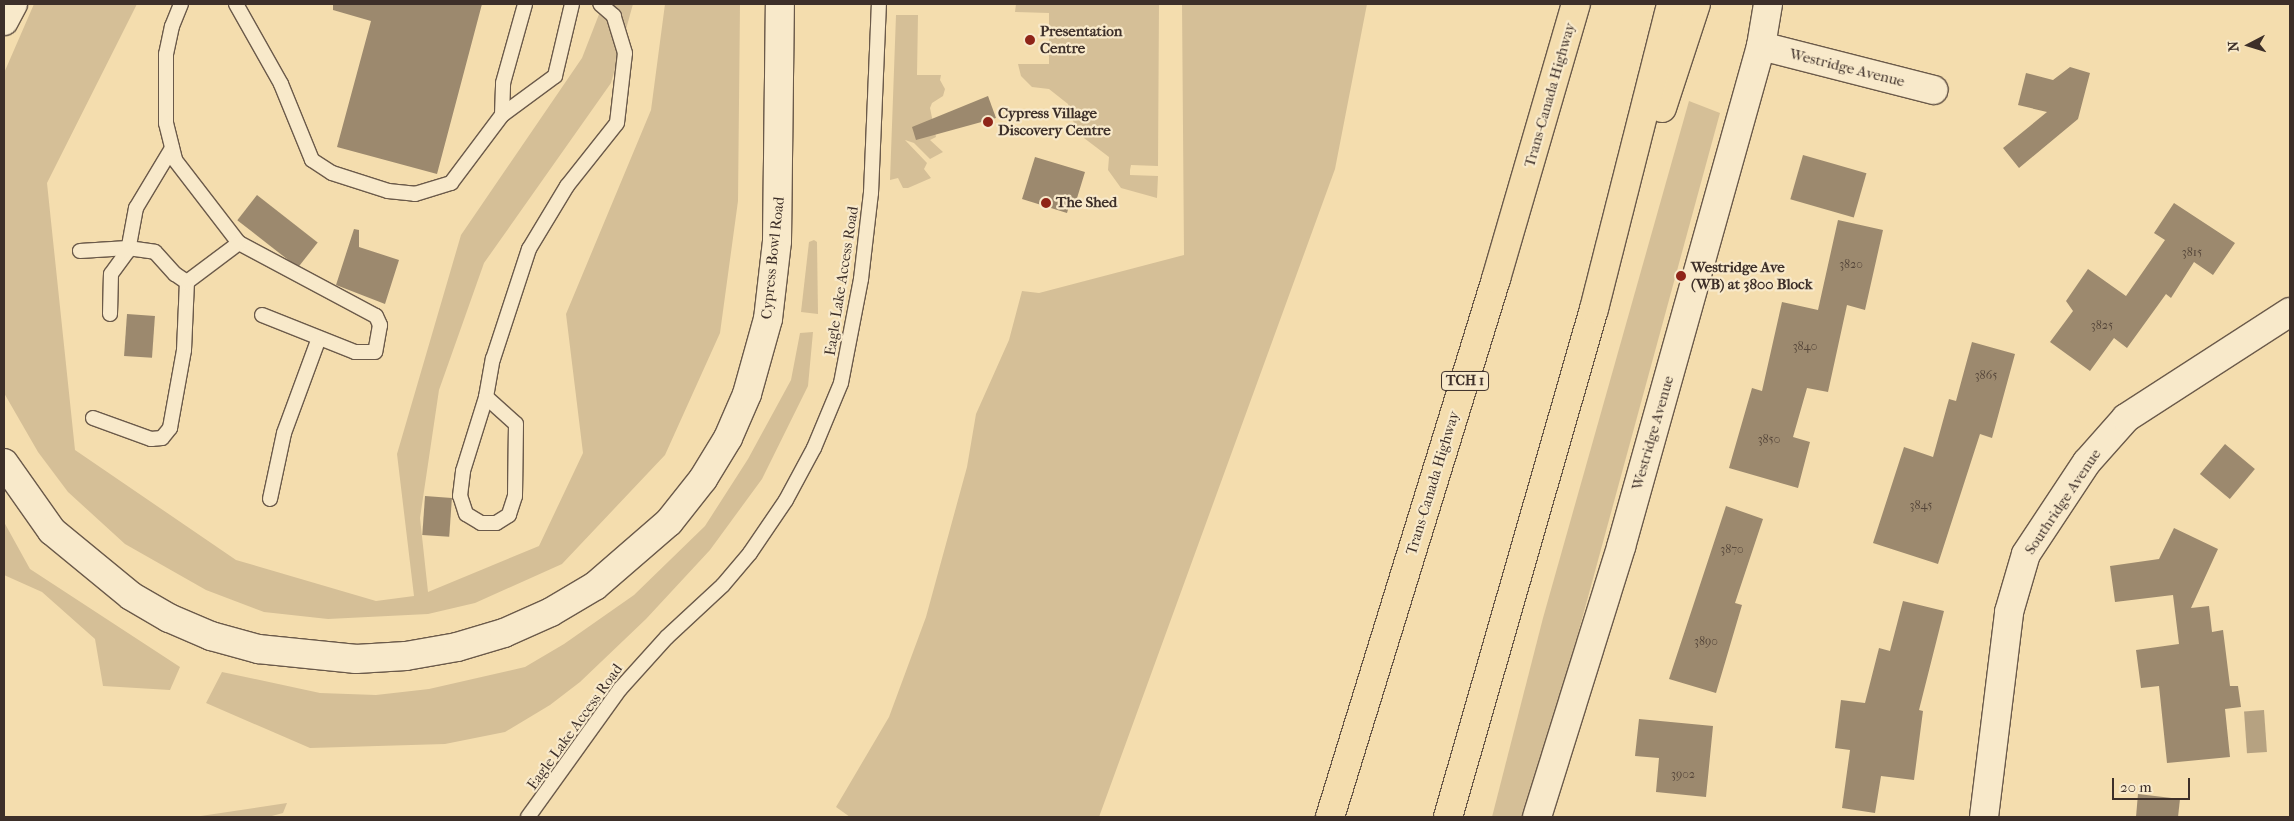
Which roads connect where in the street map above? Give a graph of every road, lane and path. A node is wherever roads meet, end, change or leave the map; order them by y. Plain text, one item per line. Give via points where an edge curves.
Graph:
1 (13, 4) edge
2 (181, 4) edge
3 (236, 4) edge
4 (525, 4) edge
5 (572, 4) edge
6 (600, 4) edge
7 (780, 4) edge
8 (879, 4) edge
9 (1576, 4) edge
10 (1671, 4) edge
11 (1696, 4) edge
12 (1768, 4) edge
13 (4, 21) edge
14 (1760, 46) junction
15 (1933, 90) dead end
16 (502, 115) junction
17 (172, 148) junction
18 (1624, 199) junction
19 (238, 243) junction
20 (128, 248) junction
21 (80, 251) dead end
22 (187, 282) junction
23 (2290, 312) edge
24 (110, 314) dead end
25 (262, 315) dead end
26 (320, 338) junction
27 (486, 398) junction
28 (93, 418) dead end
29 (4, 463) edge
30 (270, 499) dead end
31 (528, 817) edge
32 (1330, 817) edge
33 (1448, 817) edge
34 (1537, 817) edge
35 (1984, 817) edge

1 - 13 street
2 - 17 lane via 166,54 166,124
3 - 16 lane via 256,46 281,84 312,160 332,173 388,191 416,194 440,189 451,183
4 - 16 lane via 503,83
5 - 16 lane via 555,76
6 - 27 lane via 614,16 625,53 617,123 568,186 529,248 493,359
7 - 29 street, Cypress Bowl Road via 777,241 768,319 747,394 728,438 686,501 633,556 595,586 551,612 504,633 457,647 406,656 356,659 258,649 178,622 131,596 52,531
8 - 31 lane, Eagle Lake Access Road via 871,193 861,279 841,383 814,448 786,500 750,553 723,585 620,689
9 - 32 highway, Trans-Canada Highway / TCH 1 via 1505,252
10 - 18 highway
11 - 18 highway via 1672,82
12 - 14 street, Westridge Avenue
14 - 15 street, Westridge Avenue
14 - 34 street, Westridge Avenue via 1621,547
17 - 19 lane via 175,160
17 - 20 lane via 136,208
18 - 33 highway
19 - 22 lane
19 - 26 lane via 376,316 380,325 375,352 355,352
20 - 21 lane
20 - 22 lane via 155,252
20 - 24 lane via 111,274
22 - 28 lane via 184,350 170,428 162,438 151,439
23 - 35 street, Southridge Avenue via 2126,418 2087,462 2026,554 2009,612
25 - 26 lane
26 - 30 lane via 284,433
27 - 27 lane via 473,434 460,496 466,514 482,523 496,523 509,515 515,496 516,424

